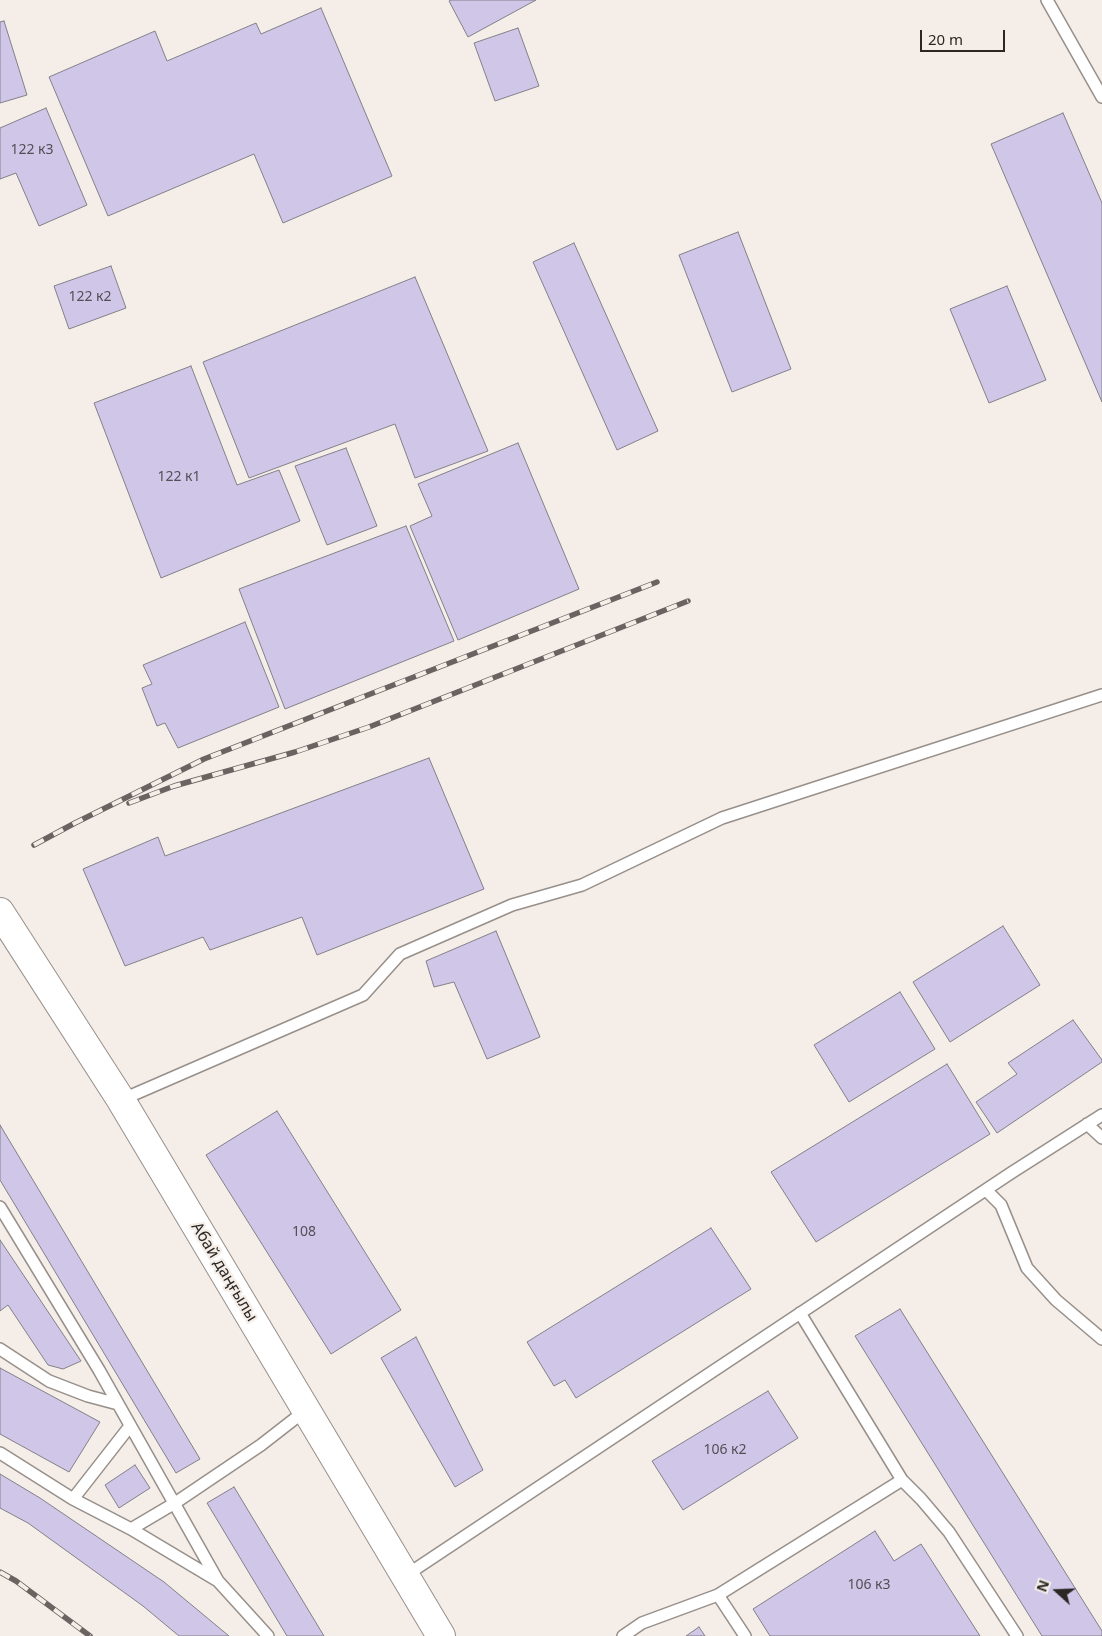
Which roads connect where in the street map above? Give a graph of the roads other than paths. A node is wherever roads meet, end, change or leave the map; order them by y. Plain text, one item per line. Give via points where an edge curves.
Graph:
1 (1047, 0) edge
2 (1102, 98) edge
3 (1102, 695) edge
4 (0, 912) edge
5 (121, 1100) junction
6 (1102, 1115) edge
7 (1088, 1124) junction
8 (1102, 1138) edge
9 (986, 1190) junction
10 (1, 1212) edge
11 (800, 1314) junction
12 (1102, 1338) edge
13 (0, 1349) edge
14 (118, 1404) junction
15 (306, 1410) junction
16 (130, 1426) junction
17 (0, 1453) edge
18 (902, 1480) junction
19 (73, 1499) junction
20 (175, 1503) junction
21 (131, 1529) junction
22 (405, 1576) junction
23 (218, 1581) junction
24 (718, 1595) junction
25 (268, 1636) edge
26 (441, 1636) edge
27 (623, 1636) edge
28 (745, 1636) edge
29 (1017, 1636) edge

1 - 2 lane
3 - 5 lane via 722,818 582,885 512,905 400,954 363,995
4 - 5 main road, Абай даңғылы
5 - 15 main road, Абай даңғылы
6 - 7 lane
7 - 8 lane
7 - 9 lane
9 - 11 lane
9 - 12 lane via 1001,1205 1027,1268 1056,1300
10 - 14 lane
11 - 18 lane
11 - 22 lane
13 - 14 lane via 49,1381
14 - 16 lane
15 - 20 lane via 262,1445
15 - 22 main road, Абай даңғылы
16 - 19 lane
16 - 20 lane
17 - 19 lane
18 - 24 lane
18 - 29 lane via 950,1532
19 - 21 lane
20 - 21 lane
20 - 23 lane
21 - 23 lane
22 - 26 main road, Абай даңғылы
23 - 25 lane
24 - 27 lane via 642,1623
24 - 28 lane

